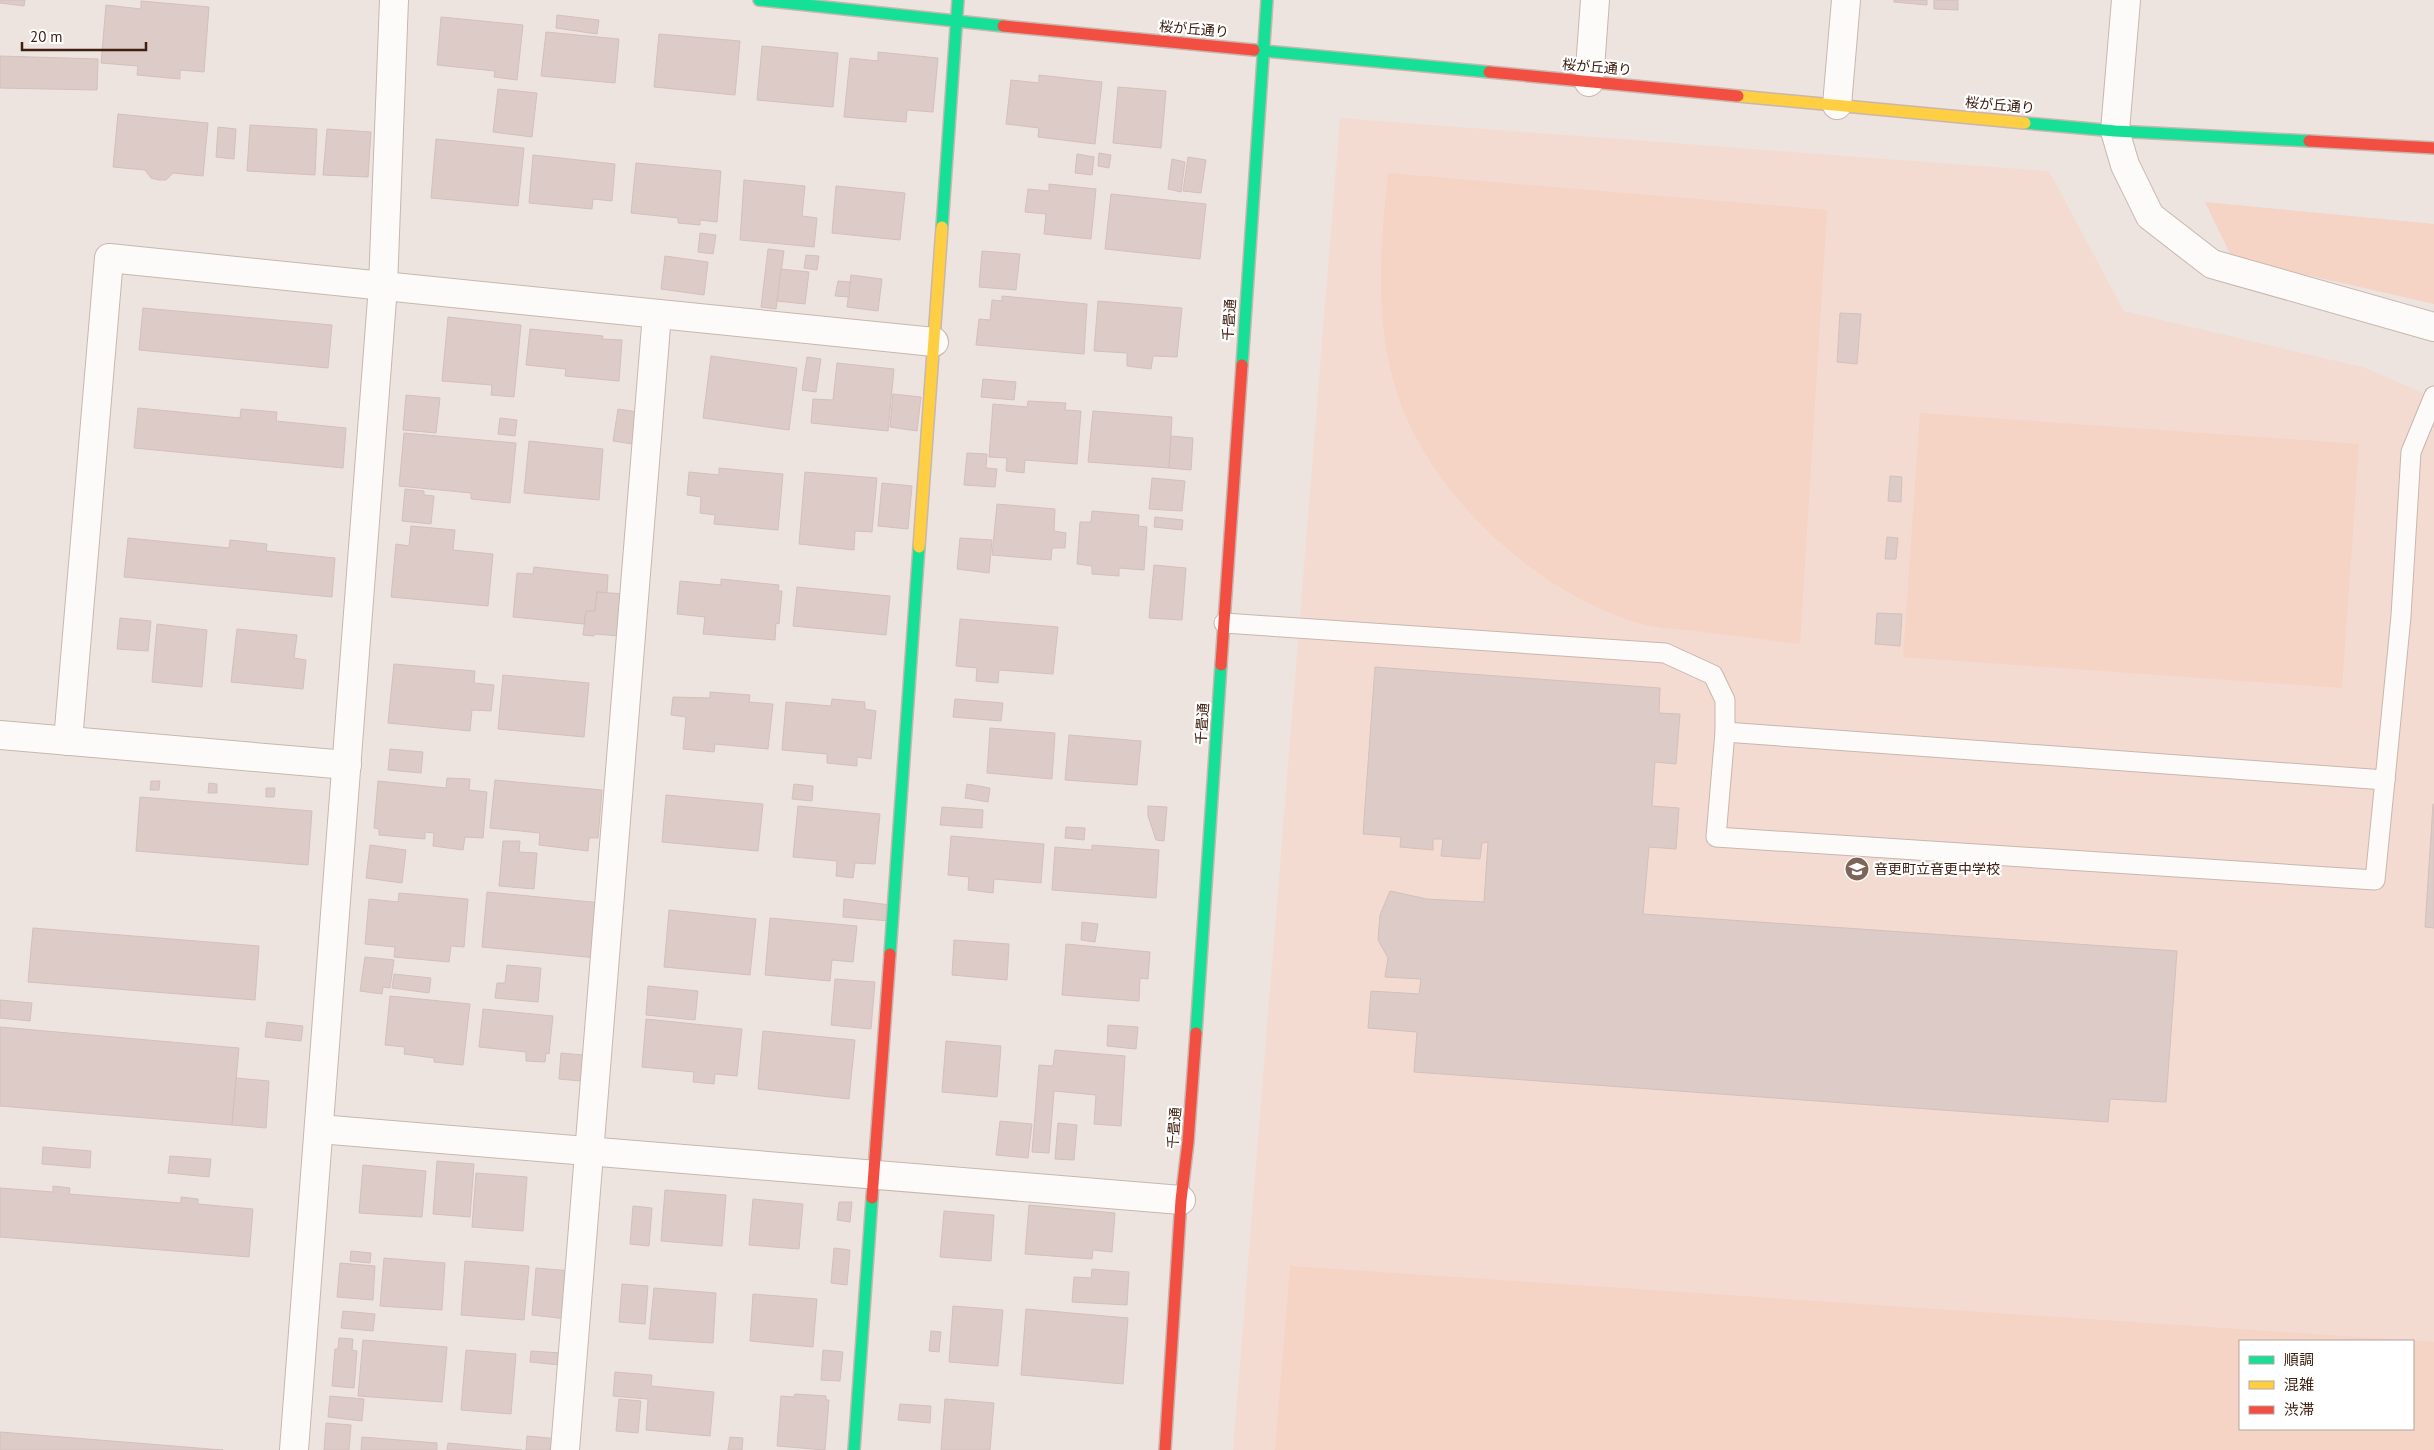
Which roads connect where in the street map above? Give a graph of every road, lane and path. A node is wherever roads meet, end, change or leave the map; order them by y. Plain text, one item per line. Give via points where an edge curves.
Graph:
1 (394, 0) edge
2 (758, 0) edge
3 (958, 0) edge
4 (1267, 0) edge
5 (1595, 0) edge
6 (1846, 0) edge
7 (2126, 0) edge
8 (956, 22) junction
9 (1263, 51) junction
10 (1588, 82) junction
11 (1837, 105) junction
12 (2115, 131) junction
13 (2434, 148) edge
14 (383, 286) junction
15 (657, 314) junction
16 (2434, 327) edge
17 (934, 342) junction
18 (2434, 396) edge
19 (1224, 623) junction
20 (1725, 732) junction
21 (0, 735) edge
22 (68, 741) junction
23 (347, 766) junction
24 (2385, 780) junction
25 (319, 1129) junction
26 (589, 1151) junction
27 (872, 1175) junction
28 (1181, 1200) junction
29 (294, 1450) edge
30 (565, 1450) edge
31 (854, 1450) edge
32 (1165, 1450) edge

1 - 14 street
2 - 8 street, 桜が丘通り
3 - 8 street
4 - 9 street, 千畳通
5 - 10 street
6 - 11 street
7 - 12 street
8 - 9 street, 桜が丘通り
8 - 17 street
9 - 10 street, 桜が丘通り
9 - 19 street, 千畳通
10 - 11 street, 桜が丘通り
11 - 12 street, 桜が丘通り
12 - 13 street, 桜が丘通り
12 - 16 street via 2125,165 2150,216 2212,264
14 - 15 street
14 - 22 street via 109,258
14 - 23 street
15 - 17 street
15 - 26 street
17 - 27 street
18 - 24 lane via 2411,452 2401,616
19 - 20 lane via 1665,653 1713,675 1725,700
19 - 28 street, 千畳通 via 1188,1142
20 - 24 lane
20 - 24 lane via 1716,836 2375,880
21 - 22 street
22 - 23 street
23 - 25 street
25 - 26 street
25 - 29 street
26 - 27 street
26 - 30 street
27 - 28 street
27 - 31 street
28 - 32 street, 千畳通

